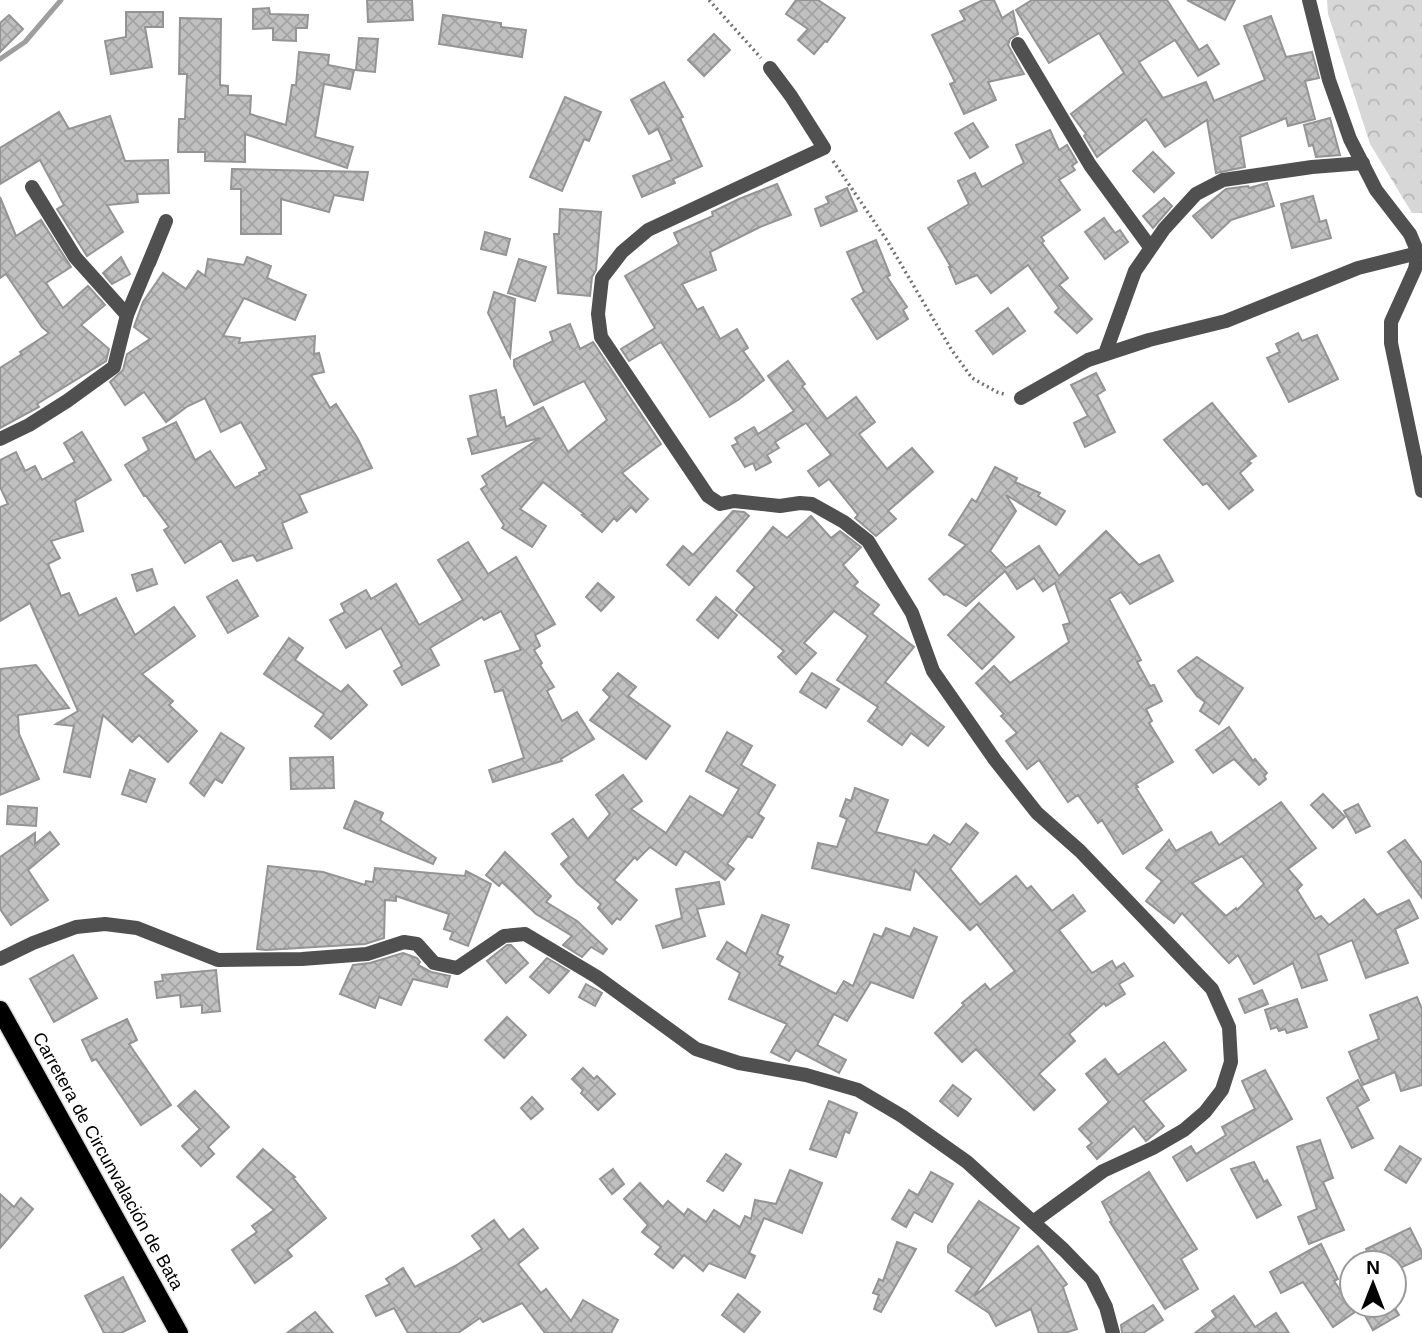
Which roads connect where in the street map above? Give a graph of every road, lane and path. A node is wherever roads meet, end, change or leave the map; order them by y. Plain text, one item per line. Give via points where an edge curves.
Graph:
1 (709, 0) edge
2 (1309, 0) edge
3 (1018, 44) dead end
4 (770, 68) joint
5 (824, 148) junction
6 (1363, 163) junction
7 (32, 187) dead end
8 (1150, 247) junction
9 (1420, 253) edge
10 (149, 263) dead end
11 (127, 315) junction
12 (1105, 354) junction
13 (1021, 398) joint
14 (0, 439) edge
15 (1422, 491) edge
16 (0, 959) edge
17 (0, 1010) edge
18 (1033, 1222) junction
19 (179, 1333) edge
20 (1113, 1333) edge

1 - 4 path
2 - 6 street via 1329,80
3 - 8 street via 1090,165
4 - 5 street
5 - 13 path via 972,378 997,392
5 - 18 street via 648,229 602,278 601,337 708,496 720,504 812,504 868,541 912,613 933,671 995,760 1037,813 1080,851 1212,989 1229,1027 1231,1062 1222,1090 1184,1130 1103,1171
6 - 8 street via 1223,180 1196,194
6 - 9 street
7 - 11 street via 71,252
8 - 12 street via 1135,271
9 - 12 street via 1358,268 1226,321
9 - 15 street via 1391,322 1391,343
10 - 11 street via 166,221
11 - 14 street via 114,367 29,425
12 - 13 street
16 - 18 street via 76,927 105,924 137,928 218,960 367,954 404,942 418,944 434,963 457,968 505,936 525,934 597,977 696,1049 858,1090 967,1162
17 - 19 main road, Carretera de Circunvalación de Bata
18 - 20 street via 1093,1279

